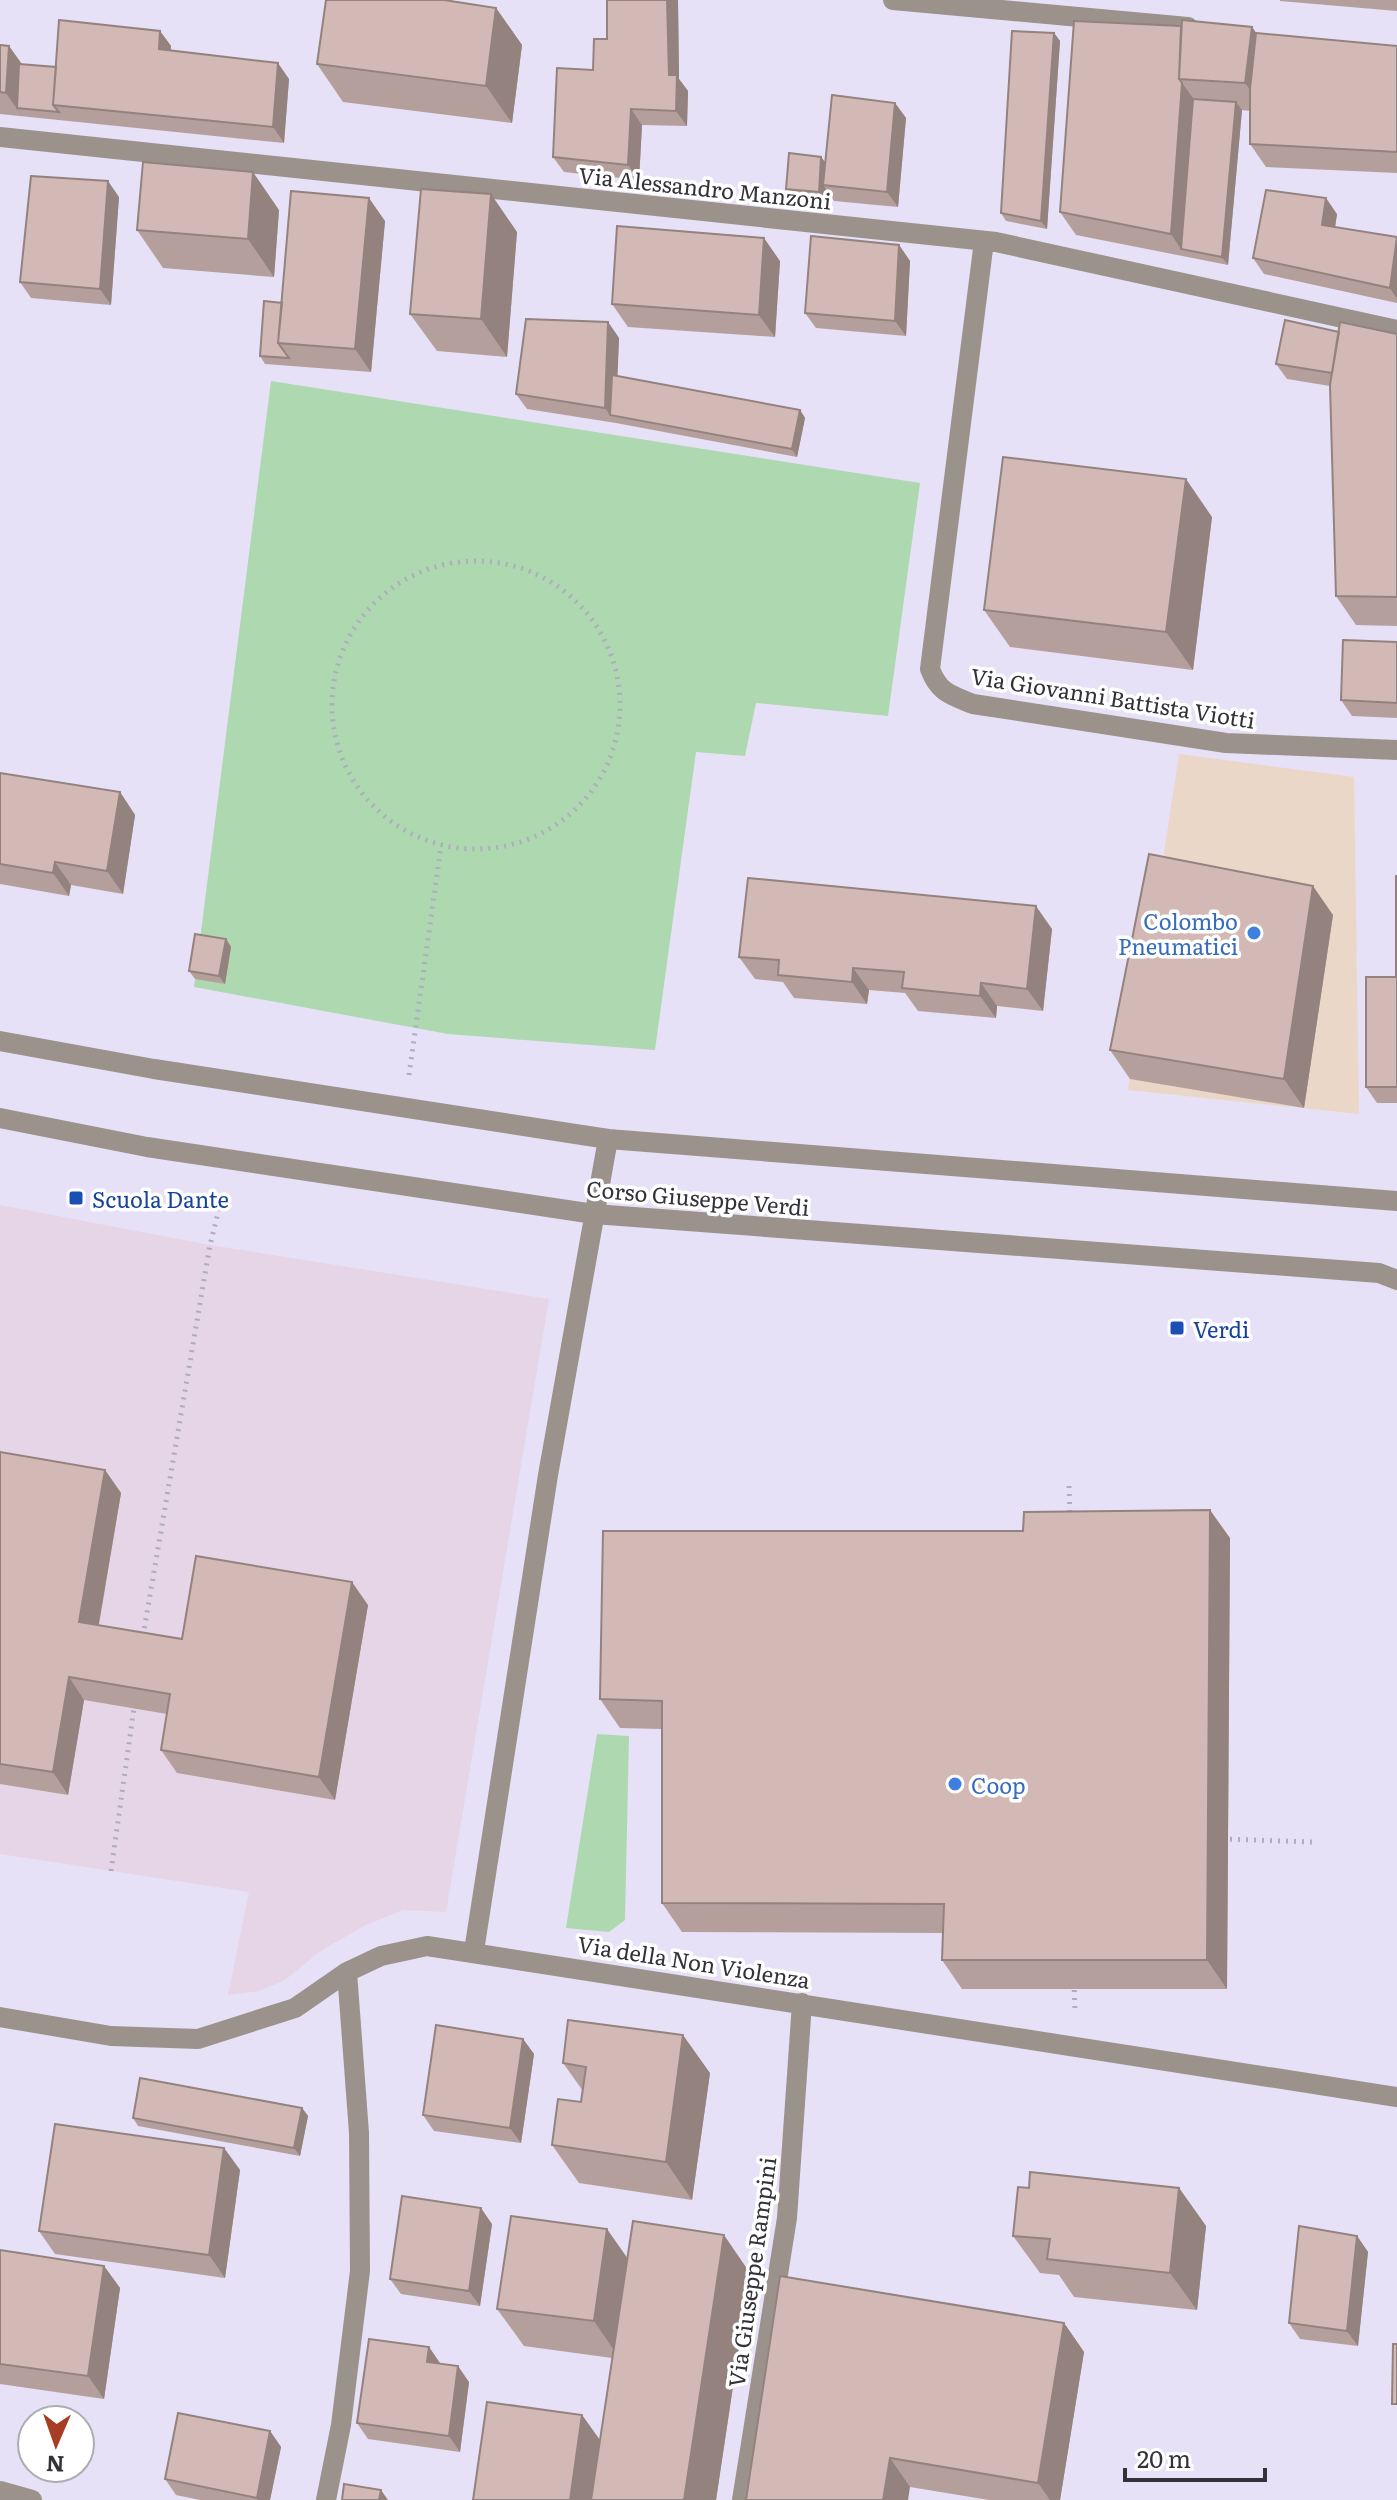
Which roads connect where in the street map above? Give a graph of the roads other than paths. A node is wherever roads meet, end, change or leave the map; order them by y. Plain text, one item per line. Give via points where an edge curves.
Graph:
1 (893, 0) edge
2 (1208, 29) edge
3 (0, 137) edge
4 (984, 241) junction
5 (1397, 330) edge
6 (1397, 750) edge
7 (0, 1041) edge
8 (0, 1118) edge
9 (608, 1139) junction
10 (1397, 1201) edge
11 (594, 1214) junction
12 (1397, 1280) edge
13 (474, 1951) junction
14 (347, 1972) junction
15 (802, 2003) junction
16 (0, 2017) edge
17 (1397, 2097) edge
18 (0, 2491) edge
19 (32, 2500) edge
20 (326, 2500) edge
21 (742, 2500) edge

1 - 2 street
3 - 4 street, Via Alessandro Manzoni
4 - 5 street, Via Alessandro Manzoni
4 - 6 street, Via Giovanni Battista Viotti via 930,669 935,682 973,704 1226,743
7 - 9 street
8 - 11 street, Corso Giuseppe Verdi via 147,1147
9 - 10 street
9 - 11 street
11 - 12 street, Corso Giuseppe Verdi via 1379,1273
11 - 13 street
13 - 14 street, Via della Non Violenza via 427,1946 381,1956
13 - 15 street, Via della Non Violenza
14 - 16 street, Via della Non Violenza via 295,2008 198,2039 111,2036
14 - 20 street via 359,2133 360,2271
15 - 17 street, Via della Non Violenza
15 - 21 street, Via Giuseppe Rampini via 787,2218
18 - 19 street

